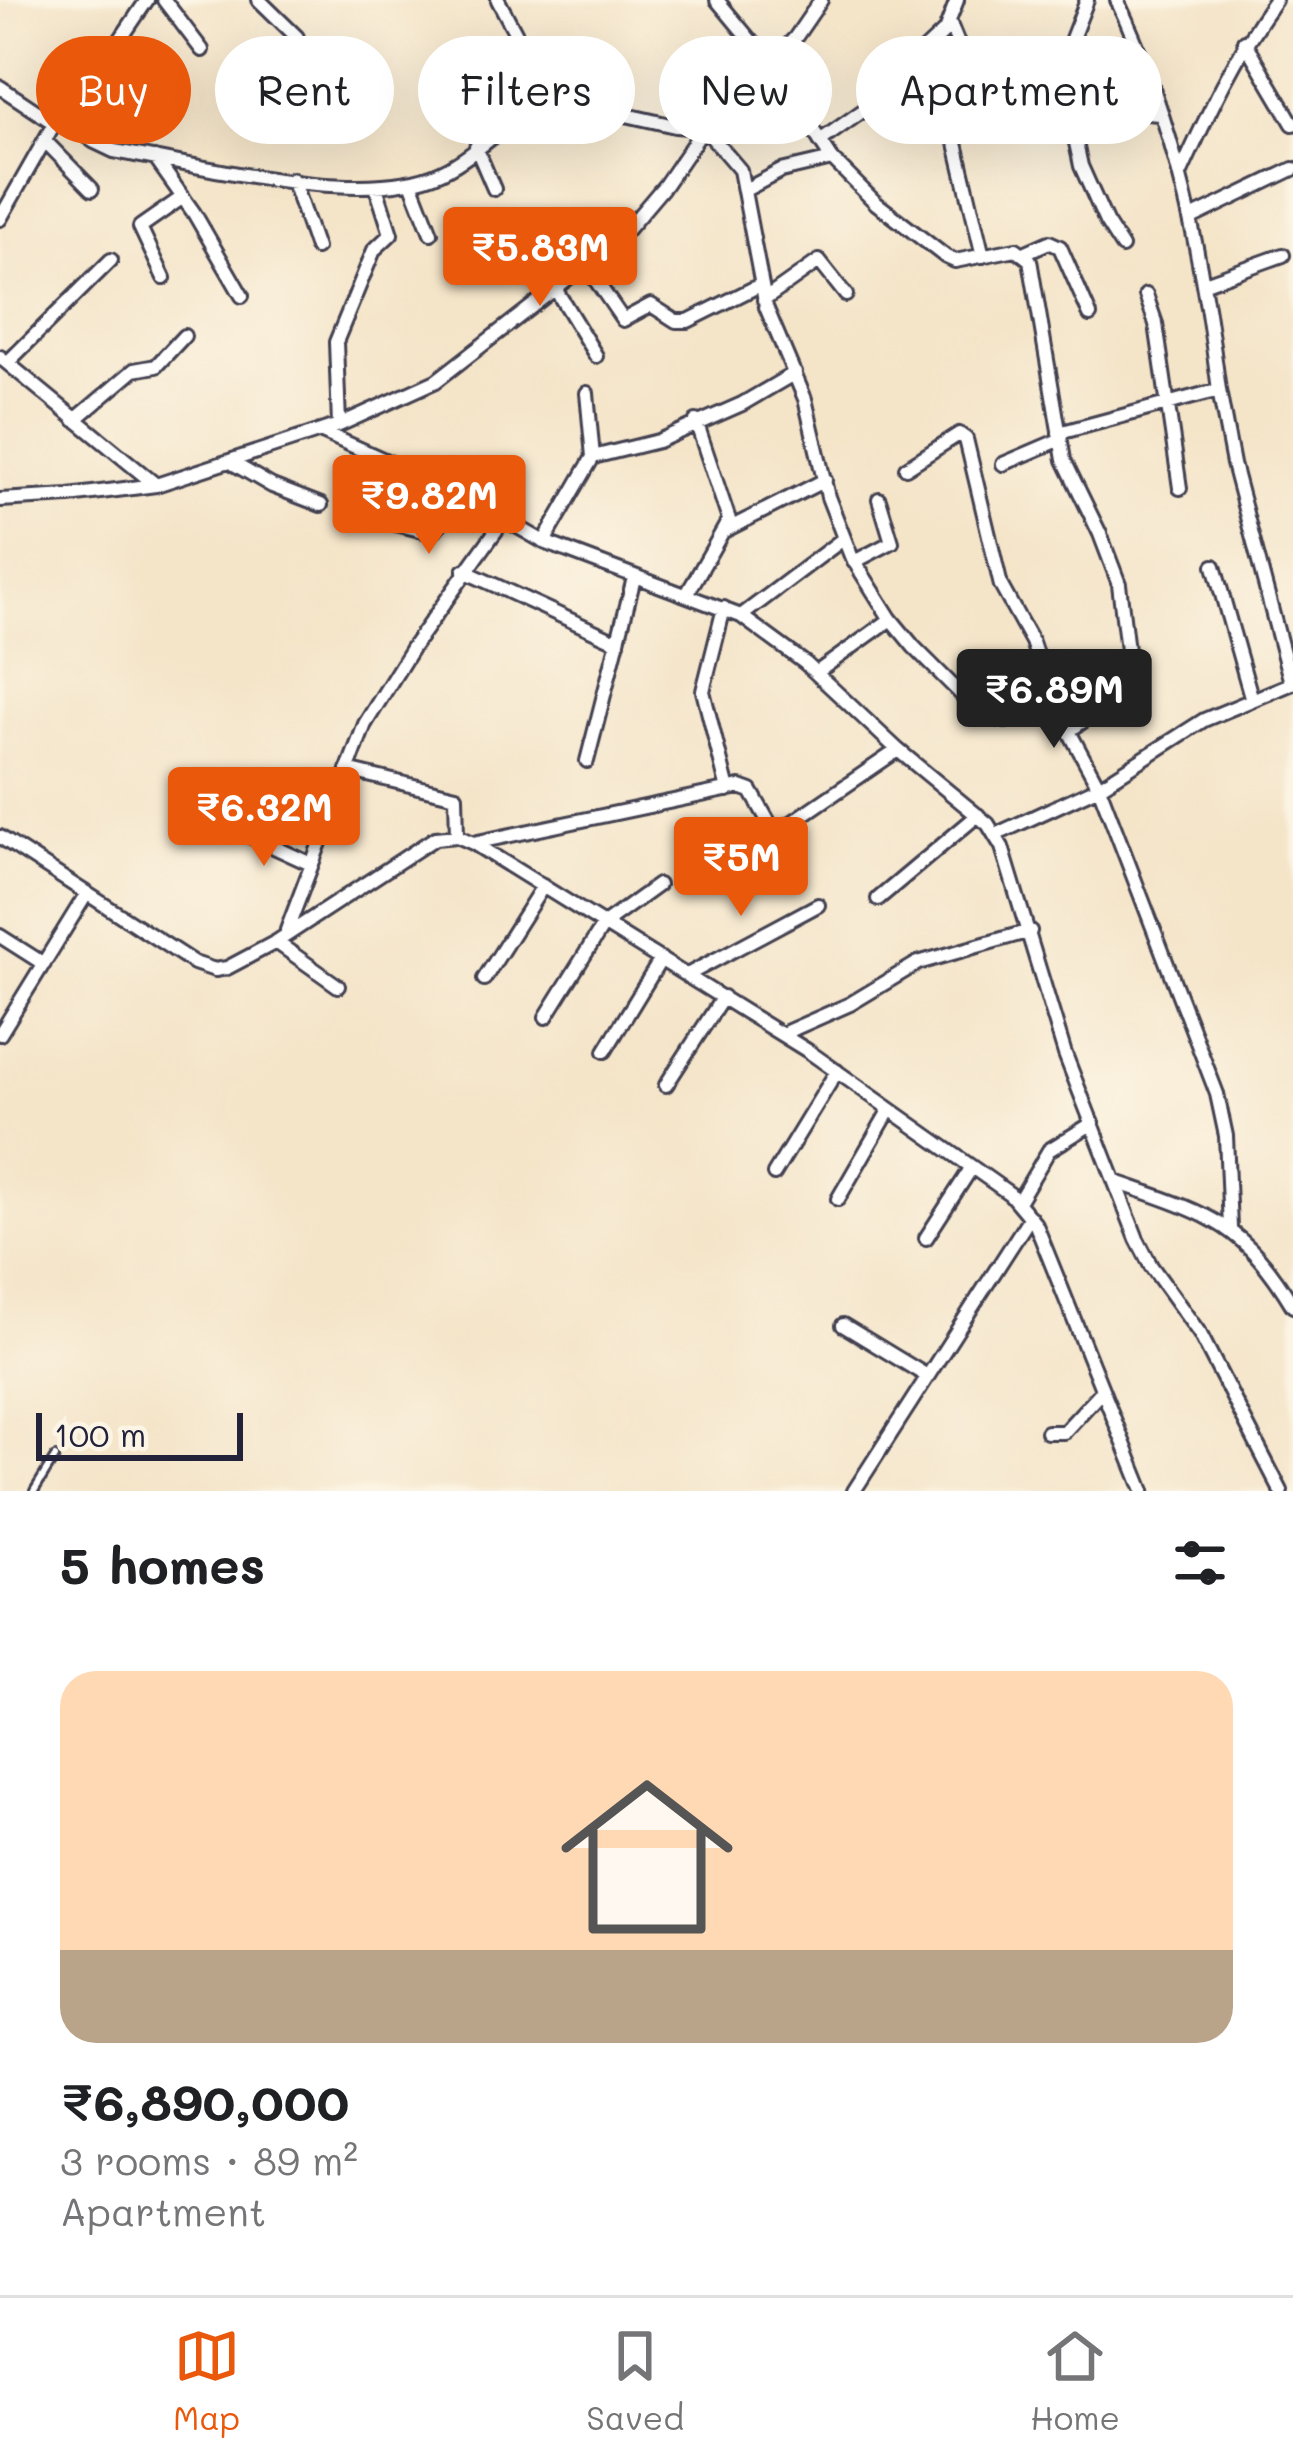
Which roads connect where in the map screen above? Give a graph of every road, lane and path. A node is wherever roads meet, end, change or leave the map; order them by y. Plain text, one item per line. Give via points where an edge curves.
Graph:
1 (147, 0) edge
2 (164, 0) edge
3 (259, 0) edge
4 (498, 0) edge
5 (821, 0) edge
6 (957, 0) edge
7 (1087, 0) edge
8 (1117, 0) edge
9 (1275, 0) edge
10 (724, 2) edge
11 (950, 24) junction
12 (121, 36) edge
13 (296, 36) edge
14 (517, 36) edge
15 (749, 36) edge
16 (796, 36) edge
17 (937, 36) edge
18 (955, 36) edge
19 (1074, 36) edge
20 (1134, 36) edge
21 (1244, 41) junction
22 (202, 50) dead end
23 (0, 87) edge
24 (36, 107) edge
25 (1291, 117) edge
26 (1162, 120) edge
27 (43, 144) edge
28 (48, 144) edge
29 (97, 144) edge
30 (480, 144) edge
31 (693, 144) edge
32 (719, 144) edge
33 (822, 144) edge
34 (956, 144) edge
35 (1076, 144) edge
36 (476, 147) junction
37 (155, 158) junction
38 (832, 159) junction
39 (1293, 170) edge
40 (1180, 175) junction
41 (292, 179) junction
42 (411, 182) junction
43 (376, 187) junction
44 (92, 189) dead end
45 (494, 189) dead end
46 (746, 190) junction
47 (183, 197) junction
48 (1191, 218) junction
49 (0, 219) edge
50 (430, 233) dead end
51 (536, 236) dead end
52 (1122, 247) dead end
53 (316, 248) dead end
54 (1024, 253) junction
55 (1283, 255) dead end
56 (983, 256) junction
57 (111, 260) dead end
58 (586, 266) junction
59 (164, 278) dead end
60 (1205, 283) junction
61 (760, 285) junction
62 (556, 290) junction
63 (846, 295) dead end
64 (1146, 295) dead end
65 (242, 296) dead end
66 (764, 300) junction
67 (1090, 315) dead end
68 (184, 336) dead end
69 (596, 356) dead end
70 (3, 360) edge
71 (795, 373) junction
72 (1219, 390) junction
73 (587, 393) dead end
74 (1167, 405) junction
75 (75, 420) junction
76 (696, 421) junction
77 (339, 425) junction
78 (320, 431) junction
79 (1059, 436) junction
80 (592, 457) junction
81 (229, 461) junction
82 (1003, 464) dead end
83 (906, 468) dead end
84 (825, 480) junction
85 (156, 485) junction
86 (1180, 488) dead end
87 (464, 496) junction
88 (879, 499) dead end
89 (0, 500) edge
90 (321, 505) dead end
91 (364, 516) dead end
92 (505, 518) junction
93 (726, 530) junction
94 (843, 539) junction
95 (544, 542) junction
96 (854, 562) junction
97 (1214, 566) dead end
98 (464, 572) junction
99 (634, 578) junction
100 (687, 594) junction
101 (724, 608) junction
102 (740, 616) junction
103 (891, 619) junction
104 (617, 642) junction
105 (816, 674) junction
106 (1292, 683) edge
107 (1049, 694) junction
108 (1252, 700) junction
109 (1070, 730) junction
110 (898, 750) junction
111 (587, 761) dead end
112 (347, 770) junction
113 (1099, 788) junction
114 (728, 790) junction
115 (978, 815) junction
116 (237, 830) dead end
117 (776, 830) junction
118 (997, 834) junction
119 (457, 836) junction
120 (0, 837) edge
121 (473, 843) junction
122 (311, 864) junction
123 (710, 876) dead end
124 (658, 885) dead end
125 (543, 886) junction
126 (87, 893) junction
127 (878, 899) dead end
128 (818, 905) dead end
129 (604, 924) junction
130 (1030, 931) junction
131 (0, 936) edge
132 (281, 937) junction
133 (662, 959) junction
134 (44, 964) junction
135 (686, 975) junction
136 (484, 980) dead end
137 (338, 986) dead end
138 (723, 998) junction
139 (546, 1017) dead end
140 (0, 1034) edge
141 (782, 1034) junction
142 (604, 1051) dead end
143 (837, 1071) junction
144 (665, 1085) dead end
145 (890, 1109) junction
146 (1094, 1123) junction
147 (972, 1167) junction
148 (774, 1174) dead end
149 (1116, 1182) junction
150 (838, 1199) dead end
151 (1018, 1202) junction
152 (1030, 1216) junction
153 (1230, 1228) junction
154 (926, 1238) dead end
155 (1293, 1306) edge
156 (843, 1325) dead end
157 (927, 1376) junction
158 (1101, 1392) junction
159 (1047, 1432) dead end
160 (55, 1457) dead end
161 (34, 1491) edge
162 (854, 1491) edge
163 (1143, 1491) edge
164 (1281, 1491) edge

1 - 12 street
2 - 22 street
3 - 13 street
4 - 14 street
5 - 16 street
6 - 11 street
7 - 19 street
8 - 20 street
9 - 21 street
10 - 15 street
11 - 17 street
11 - 18 street
21 - 25 street
21 - 40 street
23 - 24 street
26 - 40 street
27 - 49 street
28 - 44 street
29 - 37 street
30 - 36 street
31 - 58 street via 655,199
32 - 46 street
33 - 38 street
34 - 56 street
35 - 52 street
36 - 42 street
36 - 45 street
37 - 41 street
37 - 47 street
38 - 46 street via 781,171
38 - 56 street via 946,257
39 - 48 street
40 - 48 street
41 - 43 street
41 - 53 street
42 - 43 street
42 - 50 street
43 - 77 street via 392,234 374,250 336,342
46 - 61 street
47 - 59 street via 140,227
47 - 65 street
48 - 60 street
51 - 62 street
54 - 56 street
54 - 67 street via 1049,242 1060,247
54 - 79 street
55 - 60 street
57 - 70 street
58 - 61 street via 623,320 650,304 688,321
58 - 62 street
60 - 72 street
61 - 66 street
62 - 69 street
62 - 77 street via 436,381
63 - 66 street via 819,261
64 - 74 street
66 - 71 street
68 - 75 street via 156,366 134,370
70 - 75 street
71 - 76 street
71 - 84 street
72 - 74 street
72 - 106 street
73 - 80 street
74 - 79 street
74 - 86 street
75 - 85 street
76 - 80 street via 658,441
76 - 93 street via 728,511
77 - 78 street
78 - 81 street
78 - 87 street
79 - 82 street
79 - 109 street via 1119,584 1128,659 1121,696
80 - 95 street
81 - 85 street
81 - 90 street
83 - 107 street via 964,436 1001,586
84 - 93 street
84 - 94 street
85 - 89 street
87 - 91 street via 432,533
87 - 92 street
88 - 96 street via 892,542
92 - 95 street
92 - 98 street
93 - 100 street
94 - 96 street
94 - 102 street
95 - 99 street
96 - 103 street
97 - 108 street
98 - 104 street
98 - 112 street via 394,676
99 - 100 street
99 - 104 street
100 - 101 street
101 - 102 street
101 - 114 street via 704,691
102 - 105 street
103 - 105 street
103 - 107 street via 997,721
104 - 111 street
105 - 110 street
106 - 108 street
107 - 109 street
108 - 113 street via 1204,720
109 - 113 street
110 - 115 street
110 - 117 street
112 - 119 street via 456,796
112 - 122 street
113 - 118 street
113 - 153 street via 1217,1094
114 - 117 street via 752,791
114 - 121 street
115 - 118 street
115 - 127 street
116 - 122 street
117 - 123 street via 774,845
118 - 130 street
119 - 121 street
119 - 132 street via 435,838
120 - 126 street
121 - 125 street
122 - 132 street
124 - 129 street
125 - 129 street
125 - 136 street
126 - 132 street via 205,967 227,968
126 - 134 street
128 - 135 street
129 - 133 street
129 - 139 street
130 - 141 street via 918,962
130 - 146 street
131 - 134 street
132 - 137 street
133 - 135 street
133 - 142 street
134 - 140 street
135 - 138 street
138 - 141 street
138 - 144 street
141 - 143 street
143 - 145 street
143 - 148 street
145 - 147 street
145 - 150 street
146 - 149 street
146 - 151 street via 1049,1150
147 - 151 street
147 - 154 street
149 - 153 street
149 - 164 street via 1143,1254 1200,1334
151 - 152 street
152 - 157 street
152 - 158 street
153 - 155 street
156 - 157 street
157 - 162 street
158 - 159 street via 1064,1432
158 - 163 street
160 - 161 lane

